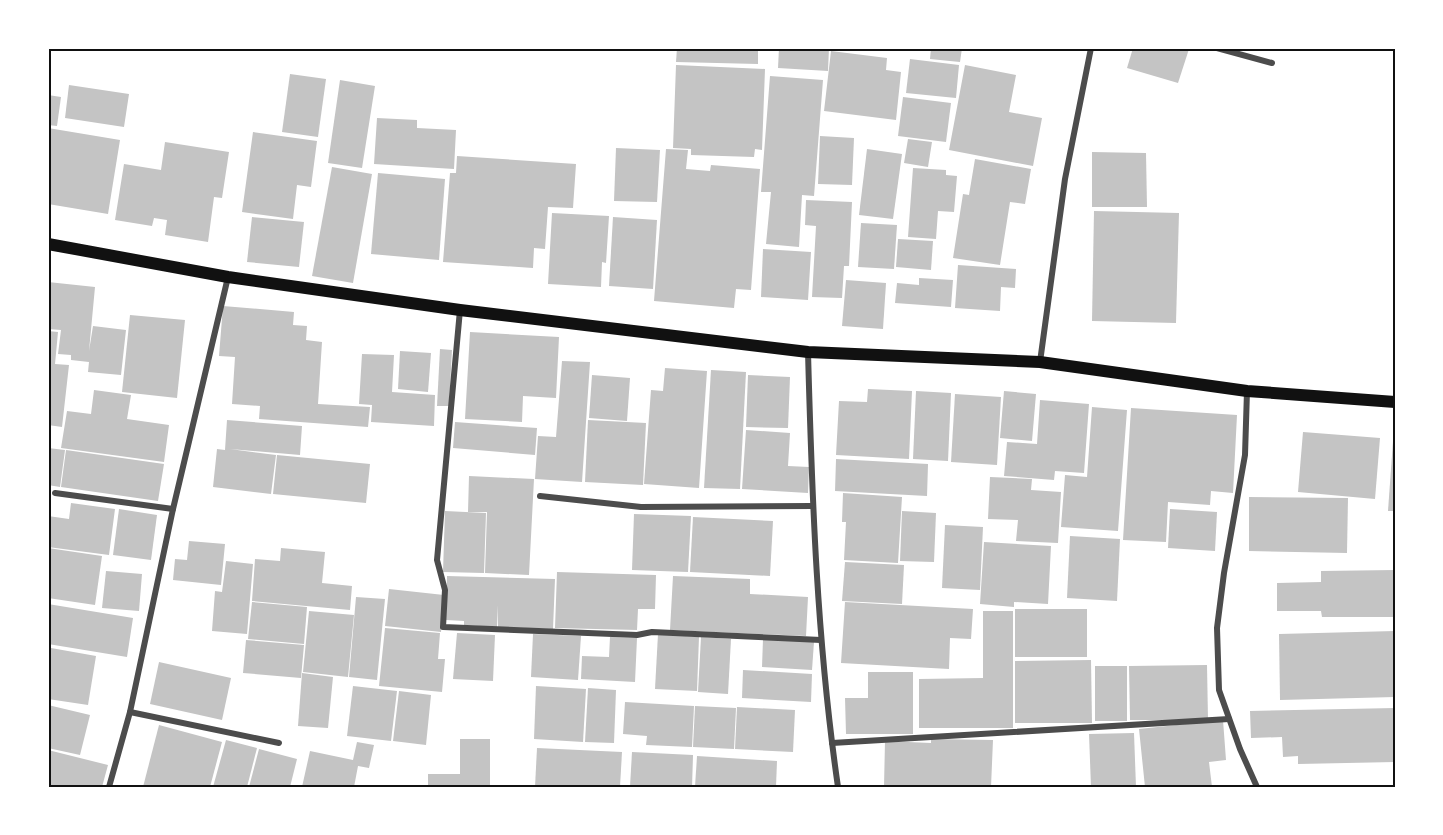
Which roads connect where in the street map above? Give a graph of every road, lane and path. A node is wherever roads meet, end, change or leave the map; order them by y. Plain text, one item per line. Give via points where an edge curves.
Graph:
1 (1091, 48) edge
2 (1217, 48) edge
3 (1272, 63) dead end
4 (48, 244) edge
5 (228, 277) junction
6 (460, 310) junction
7 (808, 352) junction
8 (1040, 362) junction
9 (1247, 391) junction
10 (1395, 402) edge
11 (56, 493) dead end
12 (540, 496) dead end
13 (812, 506) junction
14 (173, 509) junction
15 (821, 640) junction
16 (130, 712) junction
17 (1229, 719) junction
18 (279, 743) dead end
19 (832, 743) junction
20 (109, 787) edge
21 (838, 787) edge
22 (1257, 787) edge

1 - 8 street via 1065,179
2 - 3 street
4 - 5 main road
5 - 6 main road
5 - 14 street
6 - 7 main road
6 - 15 street via 437,560 445,590 444,627
7 - 8 main road
7 - 13 street
8 - 9 main road
9 - 10 main road
9 - 17 street via 1245,455 1217,628 1219,690
11 - 14 street
12 - 13 street via 641,507
13 - 15 street
14 - 16 street
15 - 19 street
16 - 18 street
16 - 20 street
17 - 19 street
17 - 22 street
19 - 21 street

